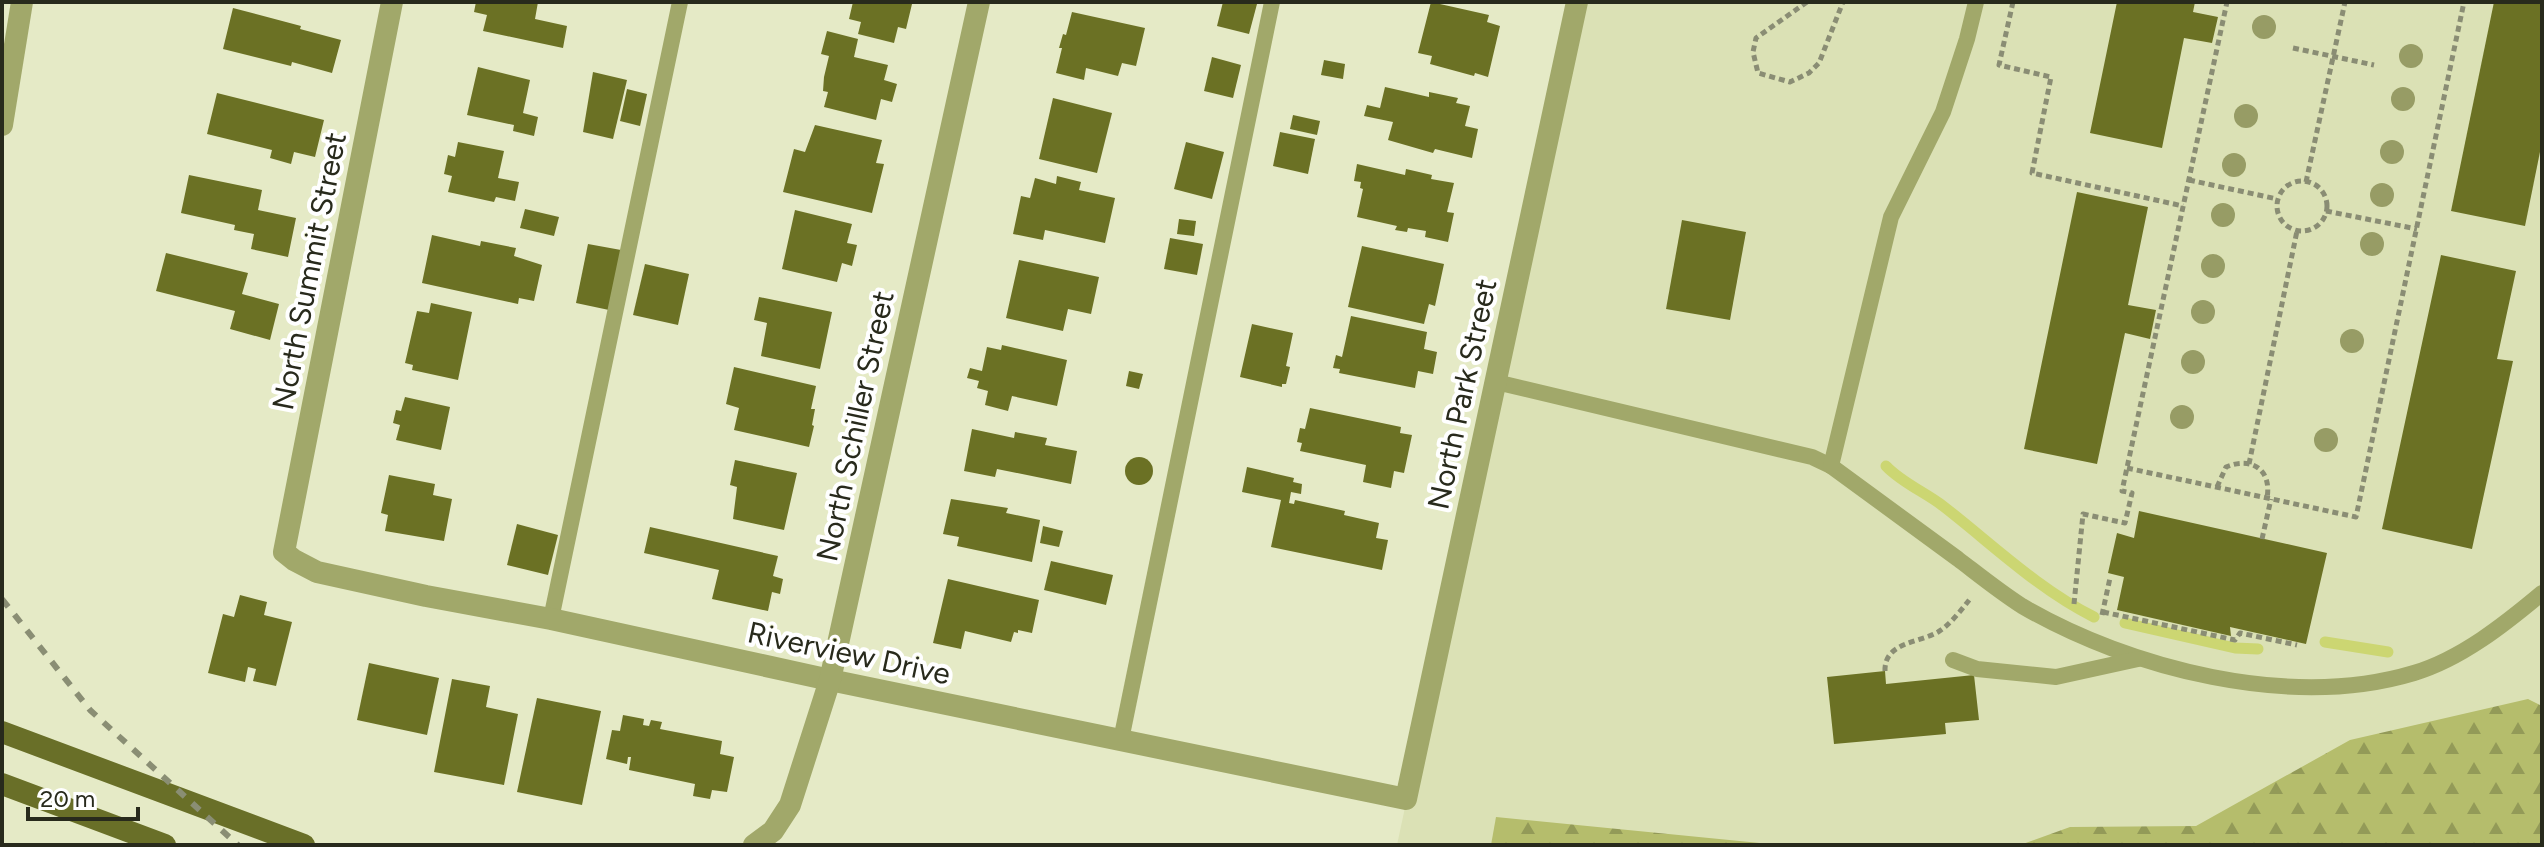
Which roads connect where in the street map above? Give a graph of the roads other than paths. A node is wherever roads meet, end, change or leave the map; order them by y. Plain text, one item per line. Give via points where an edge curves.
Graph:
1 (22, 2) edge
2 (392, 2) edge
3 (680, 2) edge
4 (979, 2) edge
5 (1272, 2) edge
6 (1577, 2) edge
7 (1976, 2) edge
8 (2, 125) edge
9 (1496, 382) junction
10 (1831, 466) junction
11 (284, 552) joint
12 (2542, 593) edge
13 (551, 619) junction
14 (2143, 658) junction
15 (1953, 660) dead end
16 (830, 680) junction
17 (2, 732) edge
18 (1121, 740) junction
19 (2, 784) edge
20 (1406, 799) joint
21 (165, 845) edge
22 (304, 845) edge
23 (754, 845) edge

1 - 8 street
2 - 11 street, North Summit Street
3 - 13 lane
4 - 16 street, North Schiller Street
5 - 18 lane
6 - 9 street, North Park Street
7 - 10 lane via 1943,112 1891,217
9 - 10 lane via 1774,446
9 - 20 street, North Park Street
10 - 14 lane via 2020,604 2073,633
11 - 13 street, Riverview Drive via 317,572
12 - 14 lane via 2452,656 2415,673 2361,684 2267,685
13 - 16 street, Riverview Drive
14 - 15 lane via 2056,677 1977,669
16 - 18 street, Riverview Drive
16 - 23 street, North Schiller Street via 790,805 773,831
17 - 22 main road
18 - 20 street, Riverview Drive
19 - 21 main road

